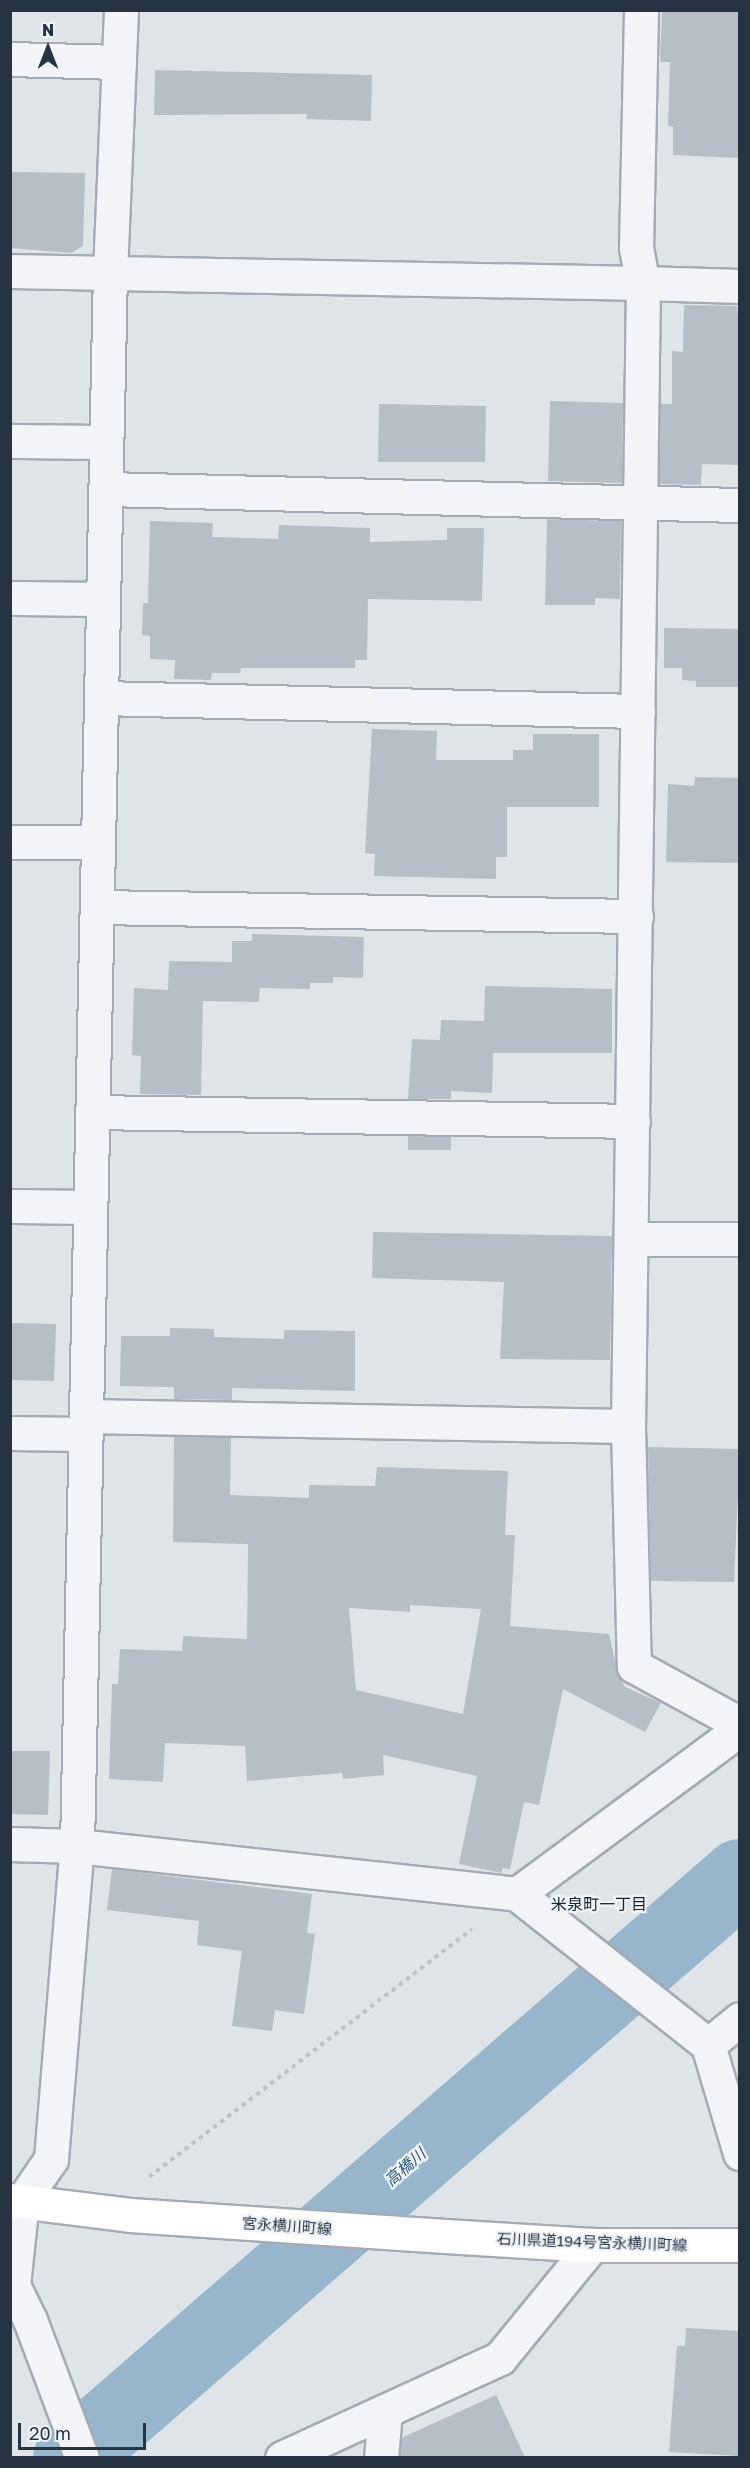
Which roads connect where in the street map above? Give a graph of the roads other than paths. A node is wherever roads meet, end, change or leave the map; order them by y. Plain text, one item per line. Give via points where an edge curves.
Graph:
1 (121, 10) edge
2 (641, 10) edge
3 (10, 59) edge
4 (119, 62) junction
5 (10, 272) edge
6 (110, 273) junction
7 (643, 283) junction
8 (740, 286) edge
9 (10, 441) edge
10 (106, 442) junction
11 (106, 489) junction
12 (641, 500) junction
13 (740, 505) edge
14 (10, 598) edge
15 (104, 599) junction
16 (101, 698) junction
17 (638, 711) junction
18 (10, 843) edge
19 (98, 843) junction
20 (97, 907) junction
21 (636, 916) junction
22 (93, 1112) junction
23 (633, 1121) junction
24 (10, 1206) edge
25 (90, 1207) junction
26 (631, 1239) junction
27 (740, 1239) edge
28 (86, 1425) junction
29 (628, 1426) junction
30 (10, 1433) edge
31 (740, 1724) edge
32 (740, 1729) edge
33 (10, 1844) edge
34 (77, 1846) junction
35 (517, 1894) junction
36 (740, 2019) edge
37 (699, 2039) junction
38 (740, 2153) edge
39 (16, 2200) edge
40 (445, 2236) joint
41 (592, 2245) junction
42 (740, 2245) edge
43 (12, 2286) edge
44 (385, 2410) junction
45 (82, 2457) edge
46 (282, 2457) edge
47 (381, 2457) edge

1 - 4 street
2 - 7 street via 636,248
3 - 4 street
4 - 6 street
5 - 6 street
6 - 7 street
6 - 10 street
7 - 8 street
7 - 12 street
9 - 10 street
10 - 11 street
11 - 12 street
11 - 15 street
12 - 13 street
12 - 17 street
14 - 15 street
15 - 16 street
16 - 17 street
16 - 19 street
17 - 21 street
18 - 19 street
19 - 20 street
20 - 21 street
20 - 22 street
21 - 23 street
22 - 23 street
22 - 25 street
23 - 26 street
24 - 25 street
25 - 28 street
26 - 27 street
26 - 29 street
28 - 29 street
28 - 30 street
28 - 34 street
29 - 31 street via 634,1666
32 - 35 street
33 - 34 street
34 - 35 street
34 - 39 street via 51,2159
35 - 37 street
36 - 37 street
37 - 38 street
39 - 40 main road, 宮永横川町線 via 117,2213
39 - 43 street
40 - 41 main road, 石川県道194号宮永横川町線
41 - 42 main road, 石川県道194号宮永横川町線
41 - 44 street via 500,2358
43 - 45 street via 30,2320
44 - 46 street
44 - 47 street

